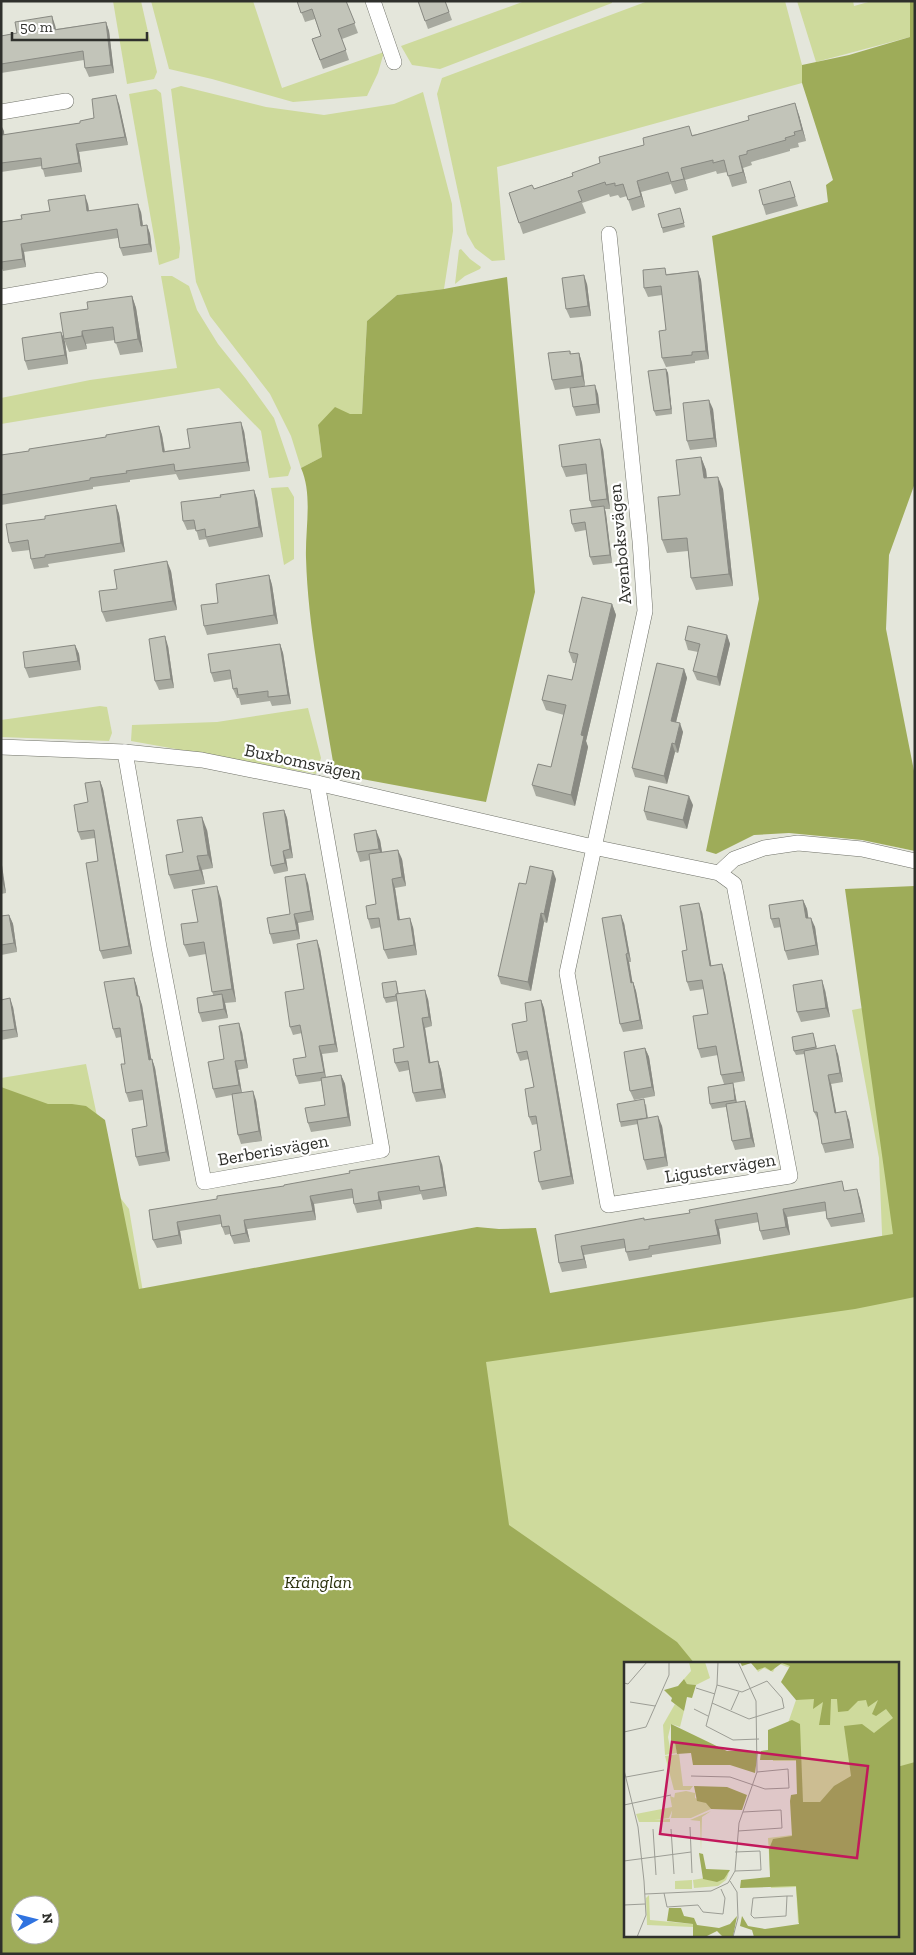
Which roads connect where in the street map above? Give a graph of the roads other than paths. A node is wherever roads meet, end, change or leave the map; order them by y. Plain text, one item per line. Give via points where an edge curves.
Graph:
1 (374, 1) edge
2 (394, 62) dead end
3 (66, 101) dead end
4 (1, 112) edge
5 (610, 234) dead end
6 (100, 280) dead end
7 (1, 297) edge
8 (1, 747) edge
9 (125, 752) junction
10 (317, 783) junction
11 (593, 847) junction
12 (915, 861) edge
13 (719, 873) junction

1 - 2 street
3 - 4 street
5 - 11 street, Avenboksvägen via 645,610
6 - 7 street
8 - 9 street, Buxbomsvägen
9 - 10 street, Buxbomsvägen via 202,760
9 - 10 street, Berberisvägen via 158,947 204,1182 382,1150
10 - 11 street, Buxbomsvägen
11 - 13 street
11 - 13 street, Ligustervägen via 567,973 608,1205 790,1176 734,884
12 - 13 street via 862,850 798,843 764,848 734,859

